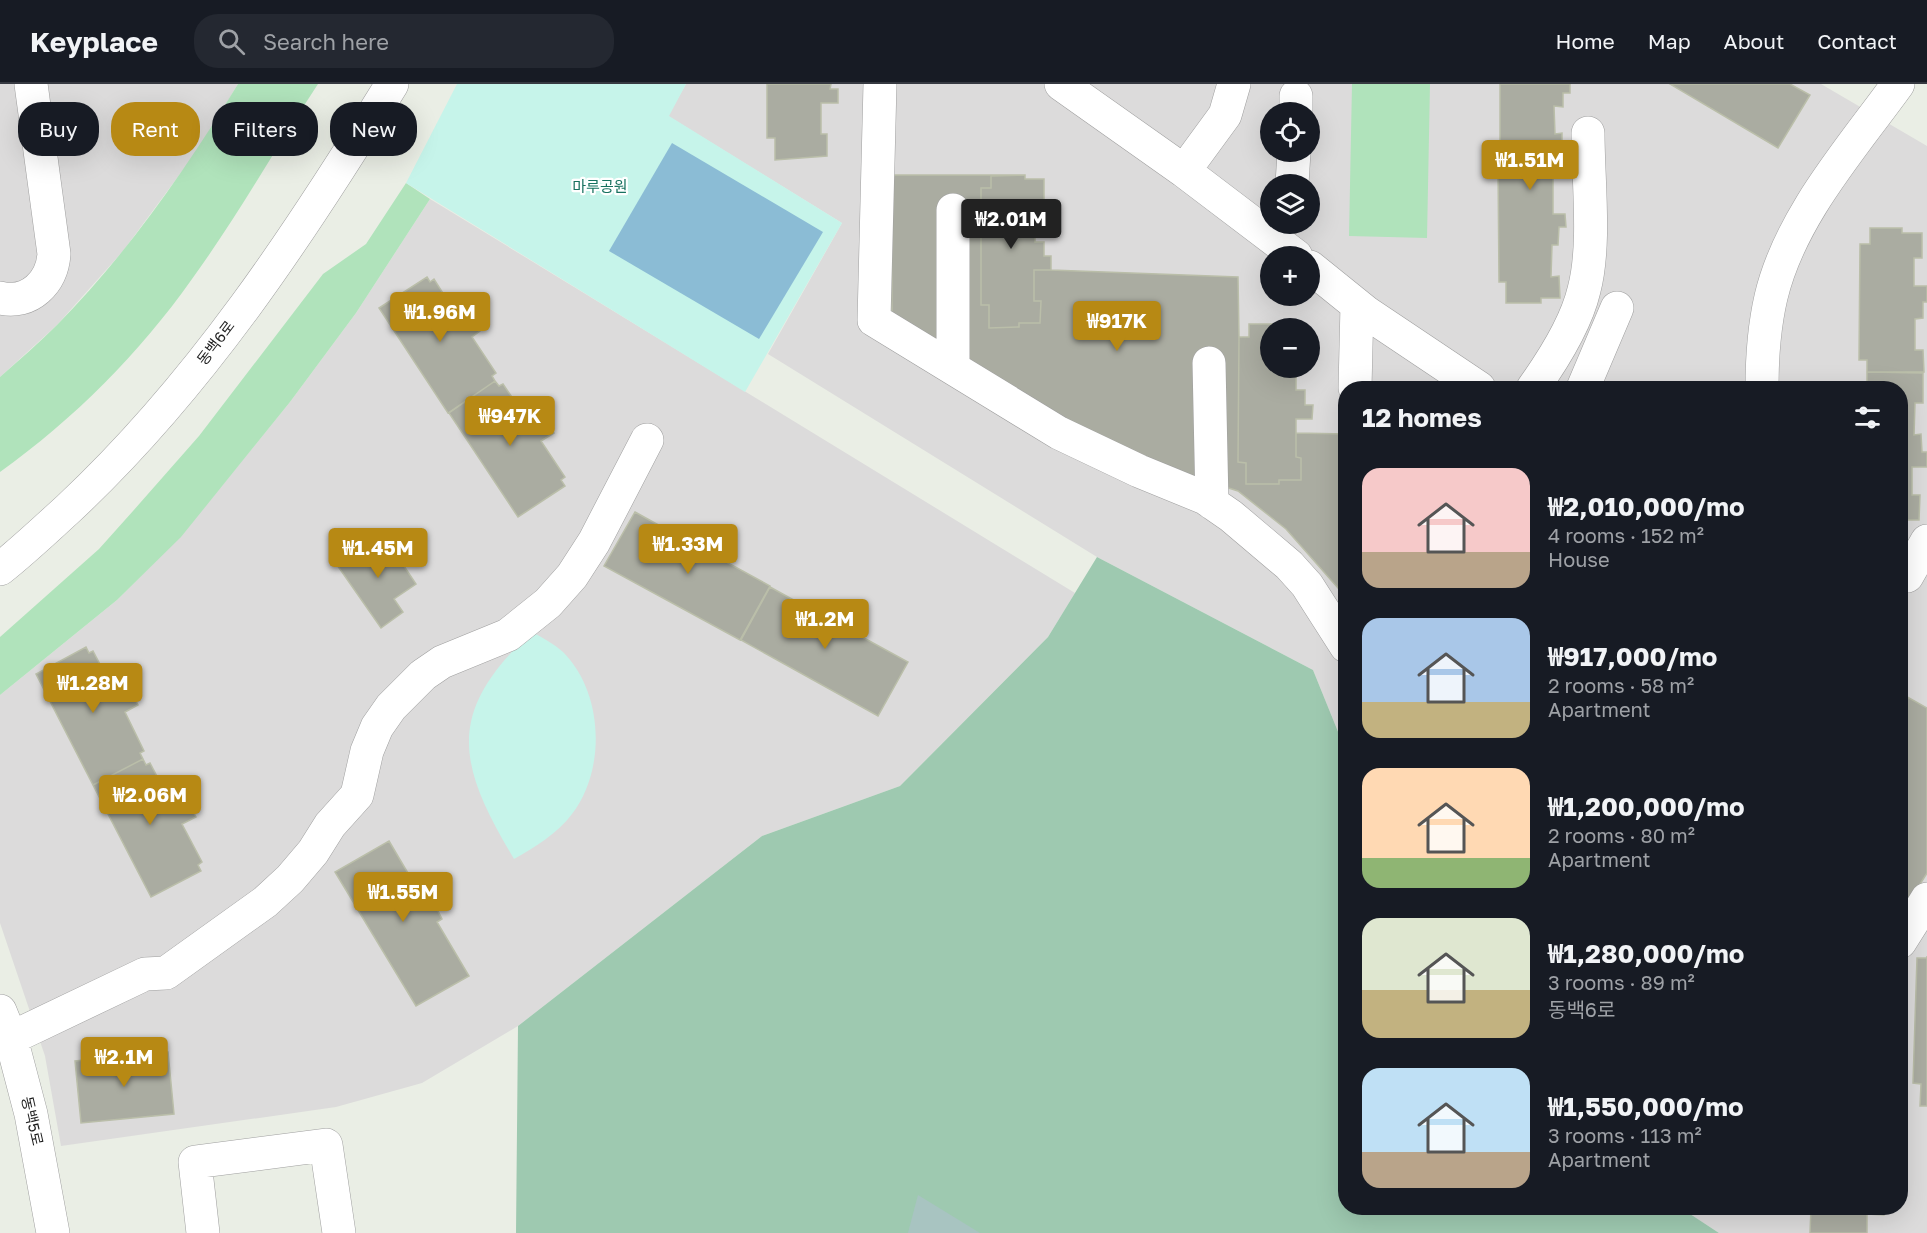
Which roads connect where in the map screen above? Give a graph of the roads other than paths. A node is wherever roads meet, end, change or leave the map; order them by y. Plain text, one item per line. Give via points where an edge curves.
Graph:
1 (31, 84) edge
2 (392, 84) edge
3 (880, 84) edge
4 (1061, 84) edge
5 (1234, 84) edge
6 (1898, 84) edge
7 (1588, 133) dead end
8 (1184, 171) junction
9 (953, 210) dead end
10 (1291, 246) edge
11 (1320, 272) edge
12 (0, 298) edge
13 (1357, 305) junction
14 (1617, 308) dead end
15 (1764, 343) junction
16 (1209, 363) dead end
17 (953, 368) junction
18 (1355, 381) edge
19 (1468, 381) edge
20 (1537, 381) edge
21 (1586, 381) edge
22 (1762, 381) edge
23 (1775, 381) edge
24 (647, 440) dead end
25 (1212, 503) junction
26 (1927, 542) edge
27 (0, 568) edge
28 (1912, 579) edge
29 (1338, 633) edge
30 (1927, 899) edge
31 (1908, 929) edge
32 (6, 1025) edge
33 (53, 1233) edge
34 (203, 1233) edge
35 (339, 1233) edge

1 - 12 street via 53,268 35,292
2 - 27 street, 동백6로 via 272,269 190,378 107,472
3 - 17 street via 874,320
4 - 8 street
5 - 8 street via 1225,115
6 - 15 street via 1820,192 1795,236 1771,295
7 - 20 street via 1589,257 1584,291 1558,348
8 - 10 street
9 - 17 street
11 - 13 street
13 - 18 street
13 - 19 street
14 - 21 street
15 - 22 street
15 - 23 street
16 - 25 street
17 - 25 street via 1059,433
24 - 32 street via 572,576 548,603 508,634 441,662 407,689 377,727 357,795 330,825 313,852 266,902 166,973 146,974
25 - 29 street via 1289,565 1307,585
26 - 28 street
30 - 31 street
32 - 33 street, 동백5로 via 31,1114
34 - 35 street via 195,1162 326,1145

